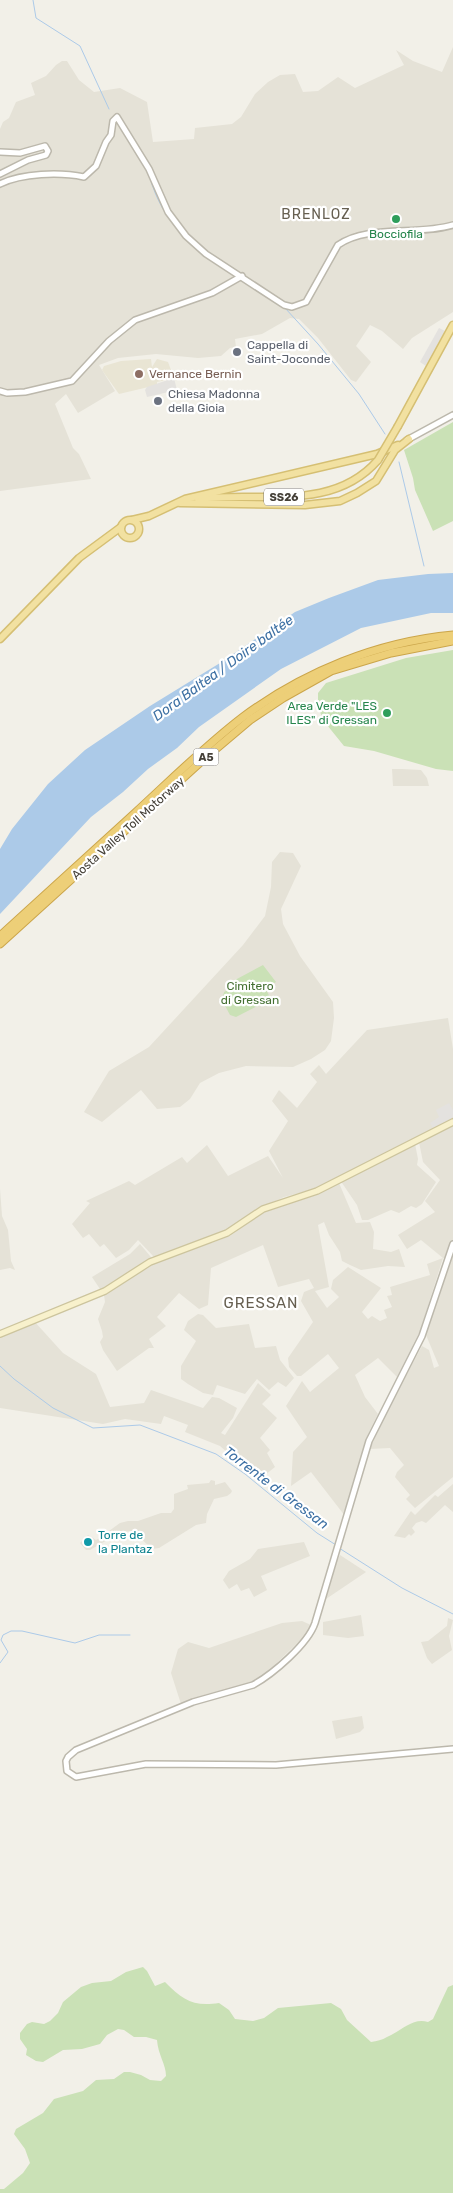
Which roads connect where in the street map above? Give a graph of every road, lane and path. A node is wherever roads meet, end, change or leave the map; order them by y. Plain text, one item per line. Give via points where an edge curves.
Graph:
1 (0, 152) edge
2 (0, 174) edge
3 (0, 184) edge
4 (453, 225) edge
5 (240, 278) junction
6 (453, 326) edge
7 (0, 391) edge
8 (453, 415) edge
9 (409, 439) junction
10 (398, 445) joint
11 (386, 450) junction
12 (391, 457) junction
13 (176, 504) junction
14 (149, 516) junction
15 (132, 520) junction
16 (121, 527) junction
17 (139, 528) junction
18 (125, 536) junction
19 (107, 538) junction
20 (453, 635) edge
21 (0, 639) edge
22 (453, 641) edge
23 (0, 936) edge
24 (0, 944) edge
25 (453, 1122) edge
26 (453, 1244) edge
27 (0, 1334) edge
28 (453, 1749) edge

1 - 2 street via 20,153 45,146 48,151 46,155 22,162
3 - 5 street via 27,176 84,177 96,166 117,118 181,230 206,254
4 - 5 street via 346,239 338,245 310,297 298,306 284,305
5 - 7 street via 212,293 135,320 72,381 25,392
6 - 13 main road, SS26, bridge via 378,460 358,479 326,493 306,496 218,497
8 - 9 street
9 - 10 street
9 - 12 main road
10 - 11 main road
11 - 12 main road
11 - 13 main road
12 - 13 main road via 376,480 340,501 305,505
13 - 14 main road, SS26
14 - 15 main road, SS26
14 - 17 main road, SS26
15 - 16 main road, SS26 via 125,521
15 - 17 main road
16 - 18 main road
16 - 19 main road, SS26
17 - 18 main road, SS26 via 133,537
18 - 19 main road, SS26
19 - 21 main road, SS26 via 73,564
20 - 23 highway, Aosta Valley Toll Motorway / A5 via 360,655 328,666 278,694 198,755
22 - 24 highway, Aosta Valley Toll Motorway / A5 via 391,653 331,671 275,703 205,758
25 - 27 main road via 317,1191 263,1209 228,1233 150,1262 105,1291
26 - 28 street via 422,1336 369,1441 310,1634 253,1685 193,1702 76,1750 66,1761 67,1771 76,1777 86,1777 146,1764 276,1765

